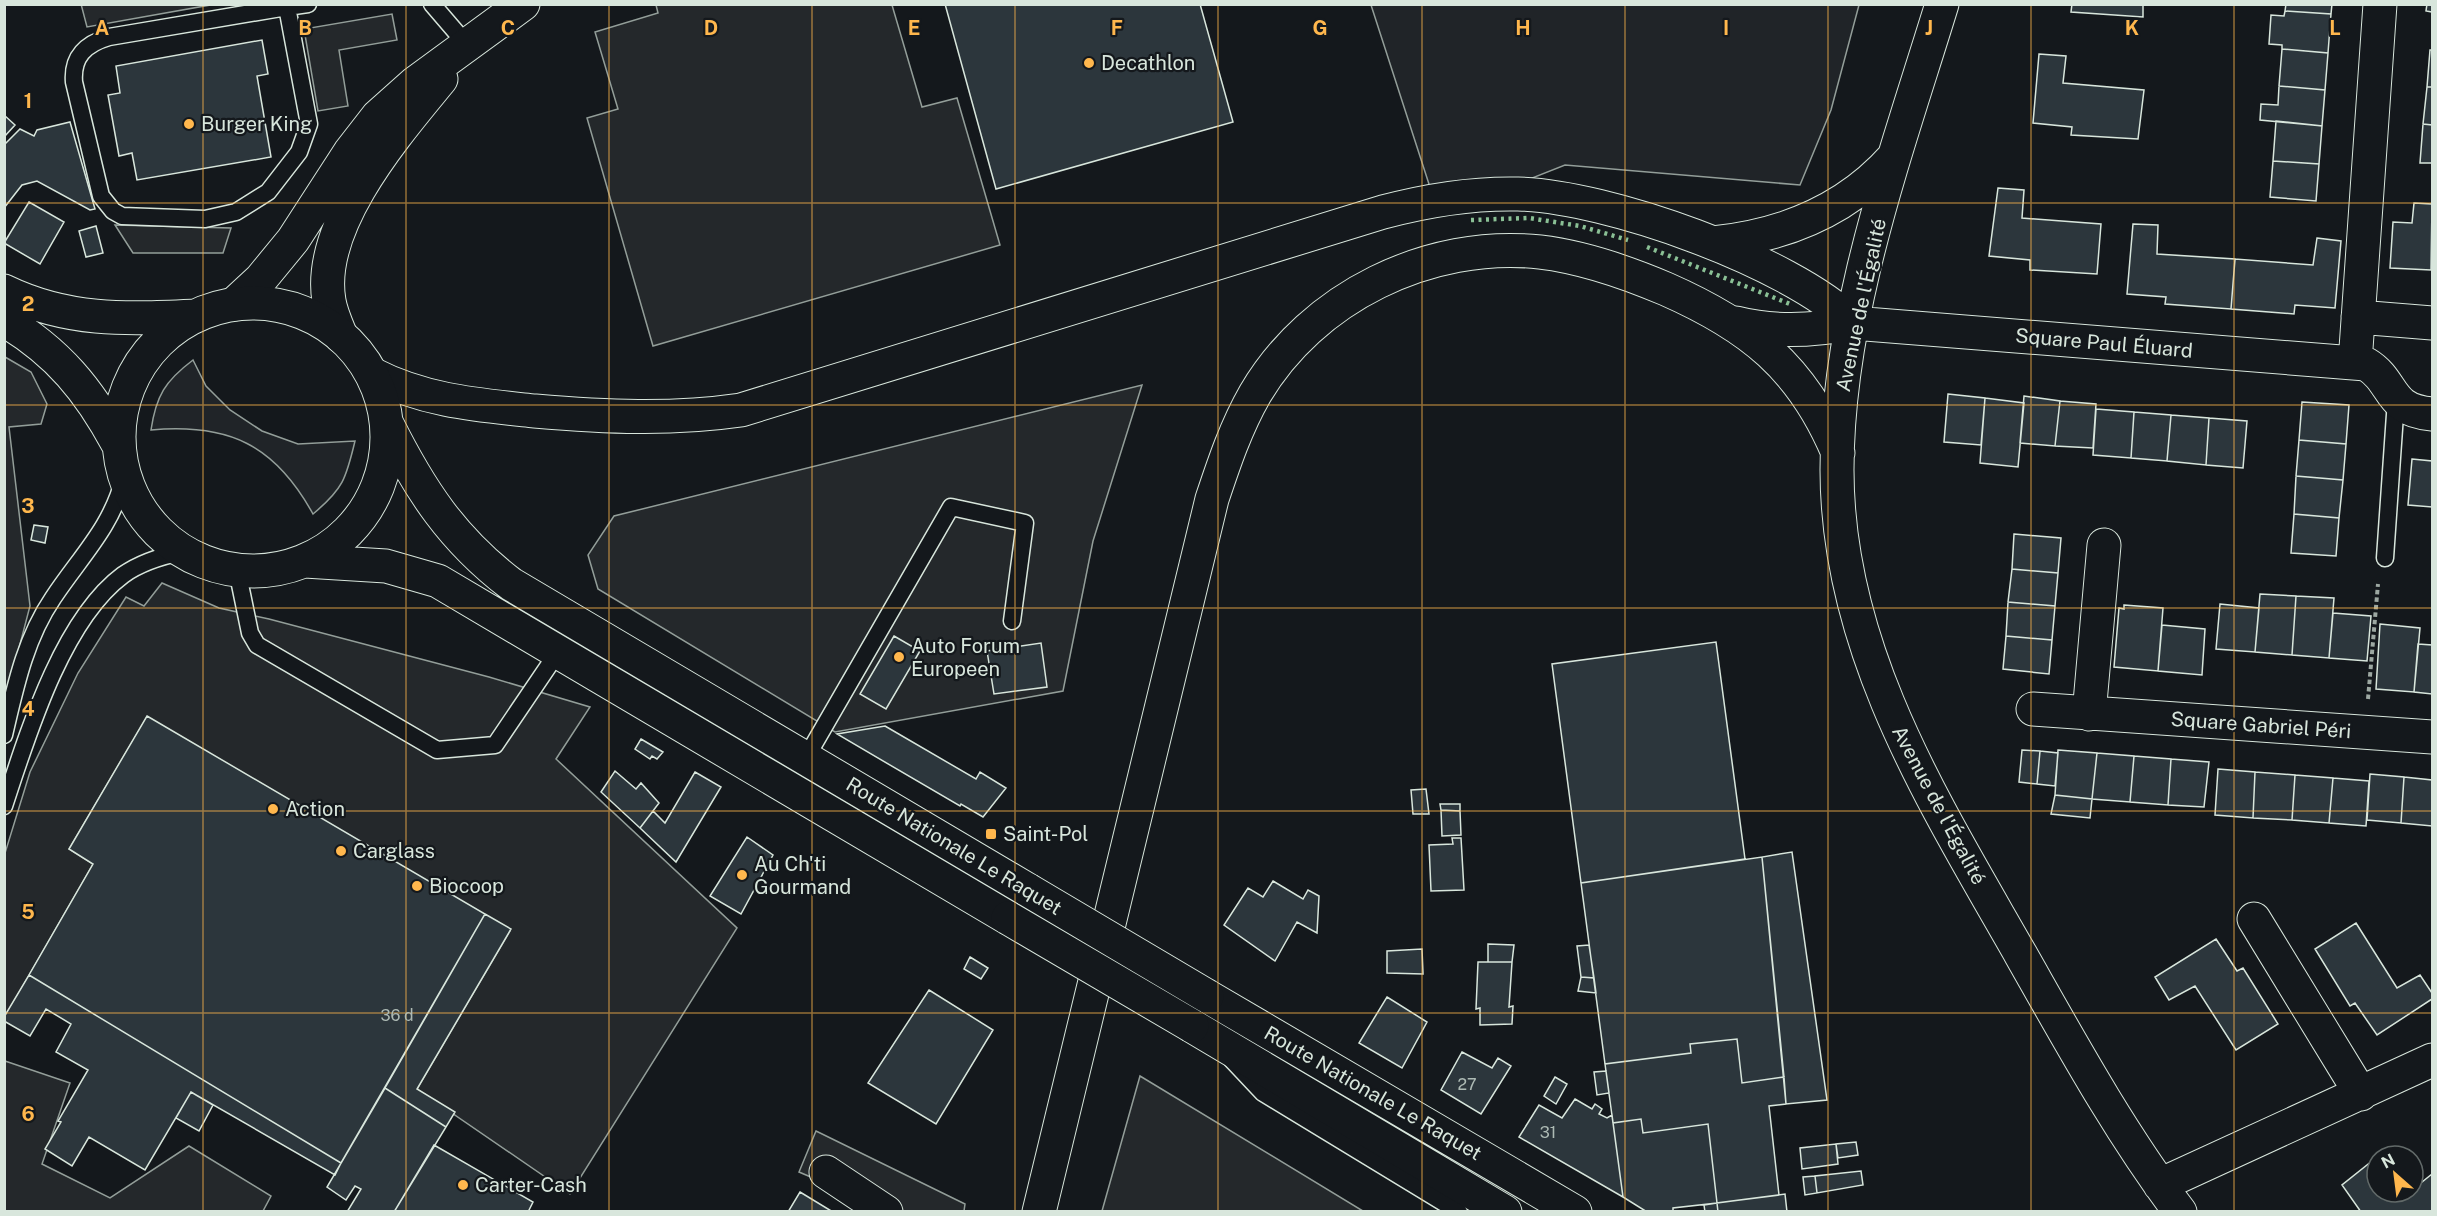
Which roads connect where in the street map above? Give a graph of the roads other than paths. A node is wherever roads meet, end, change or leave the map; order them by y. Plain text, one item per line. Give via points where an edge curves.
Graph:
1 (308, 4) edge
2 (432, 4) edge
3 (523, 4) edge
4 (1942, 4) edge
5 (2380, 4) edge
6 (288, 7) junction
7 (468, 46) junction
8 (1895, 156) junction
9 (1710, 243) junction
10 (4, 291) edge
11 (234, 304) junction
12 (195, 316) junction
13 (2358, 317) junction
14 (4, 320) edge
15 (1727, 321) junction
16 (1853, 322) junction
17 (2433, 323) edge
18 (341, 336) junction
19 (2355, 363) junction
20 (372, 374) junction
21 (2396, 400) junction
22 (2433, 414) edge
23 (386, 423) junction
24 (118, 444) junction
25 (1838, 453) junction
26 (124, 478) junction
27 (2104, 545) dead end
28 (182, 552) junction
29 (2385, 558) road end
30 (304, 561) junction
31 (237, 570) junction
32 (1012, 621) dead end
33 (558, 652) junction
34 (2033, 709) dead end
35 (2089, 714) junction
36 (4, 735) edge
37 (2433, 737) edge
38 (805, 758) junction
39 (789, 788) junction
40 (4, 806) edge
41 (2254, 919) dead end
42 (1212, 999) junction
43 (1203, 1032) junction
44 (2433, 1060) edge
45 (2361, 1094) junction
46 (826, 1172) dead end
47 (2160, 1185) junction
48 (886, 1212) edge
49 (1039, 1212) edge
50 (1459, 1212) edge
51 (1504, 1212) edge
52 (1575, 1212) edge
53 (2180, 1212) edge

1 - 6 lane
2 - 7 lane
3 - 7 street
4 - 8 street, Avenue de l'Égalité
5 - 13 street
6 - 6 lane via 109,37 79,53 74,82 101,196 113,211 129,217 222,217 252,205 268,192 299,152 309,124
7 - 11 street via 415,83 378,116 293,240
7 - 18 street via 378,161 339,232 332,250 328,286
8 - 9 street via 1869,183 1809,220 1765,235
8 - 16 street, Avenue de l'Égalité
9 - 16 street via 1809,288
9 - 20 street via 1634,217 1557,198 1520,194 1442,199 1383,212 772,402 714,414 618,417 464,404 410,391
10 - 12 street via 42,308 83,316
11 - 12 street
11 - 18 street via 267,303 299,311
12 - 24 street via 156,343 137,368 120,412
13 - 17 street
13 - 19 street
14 - 24 street via 67,368
15 - 16 street, Square Paul Éluard via 1765,329 1797,330
15 - 25 street via 1766,347 1789,370 1816,406
15 - 49 street via 1658,286 1578,259 1527,251 1467,254 1418,264 1347,299 1306,332 1271,371 1245,413 1212,499
16 - 19 street, Square Paul Éluard
16 - 25 street, Avenue de l'Égalité via 1843,380
18 - 20 street
19 - 21 street, Square Paul Éluard via 2374,369
20 - 23 street
21 - 22 street, Square Paul Éluard via 2418,413
21 - 29 lane
23 - 30 street via 386,457 368,505 347,532
23 - 38 street, Route Nationale Le Raquet via 424,495 491,568 532,597
24 - 26 street
25 - 47 street, Avenue de l'Égalité via 1840,525 1856,611 1875,674 1903,742 2099,1092
26 - 28 street via 147,520
26 - 36 lane via 114,512 52,599 29,643
27 - 35 street
28 - 31 street via 209,564
28 - 40 lane via 156,558 124,574 89,611 66,648 35,717
30 - 31 street via 272,570
30 - 33 street, Route Nationale Le Raquet via 386,566 422,575
31 - 33 lane via 250,633 257,645 437,750 495,746
32 - 38 lane via 1025,523 951,507
33 - 39 street, Route Nationale Le Raquet
34 - 35 street, Square Gabriel Péri
35 - 37 street, Square Gabriel Péri
38 - 39 lane
38 - 42 street, Route Nationale Le Raquet, bridge
39 - 43 street, Route Nationale Le Raquet, bridge
41 - 45 street
42 - 43 lane
42 - 52 street, Route Nationale Le Raquet
43 - 50 lane via 1263,1093
43 - 51 street, Route Nationale Le Raquet
44 - 45 street
45 - 47 street
46 - 48 street
47 - 53 street, Avenue de l'Égalité

